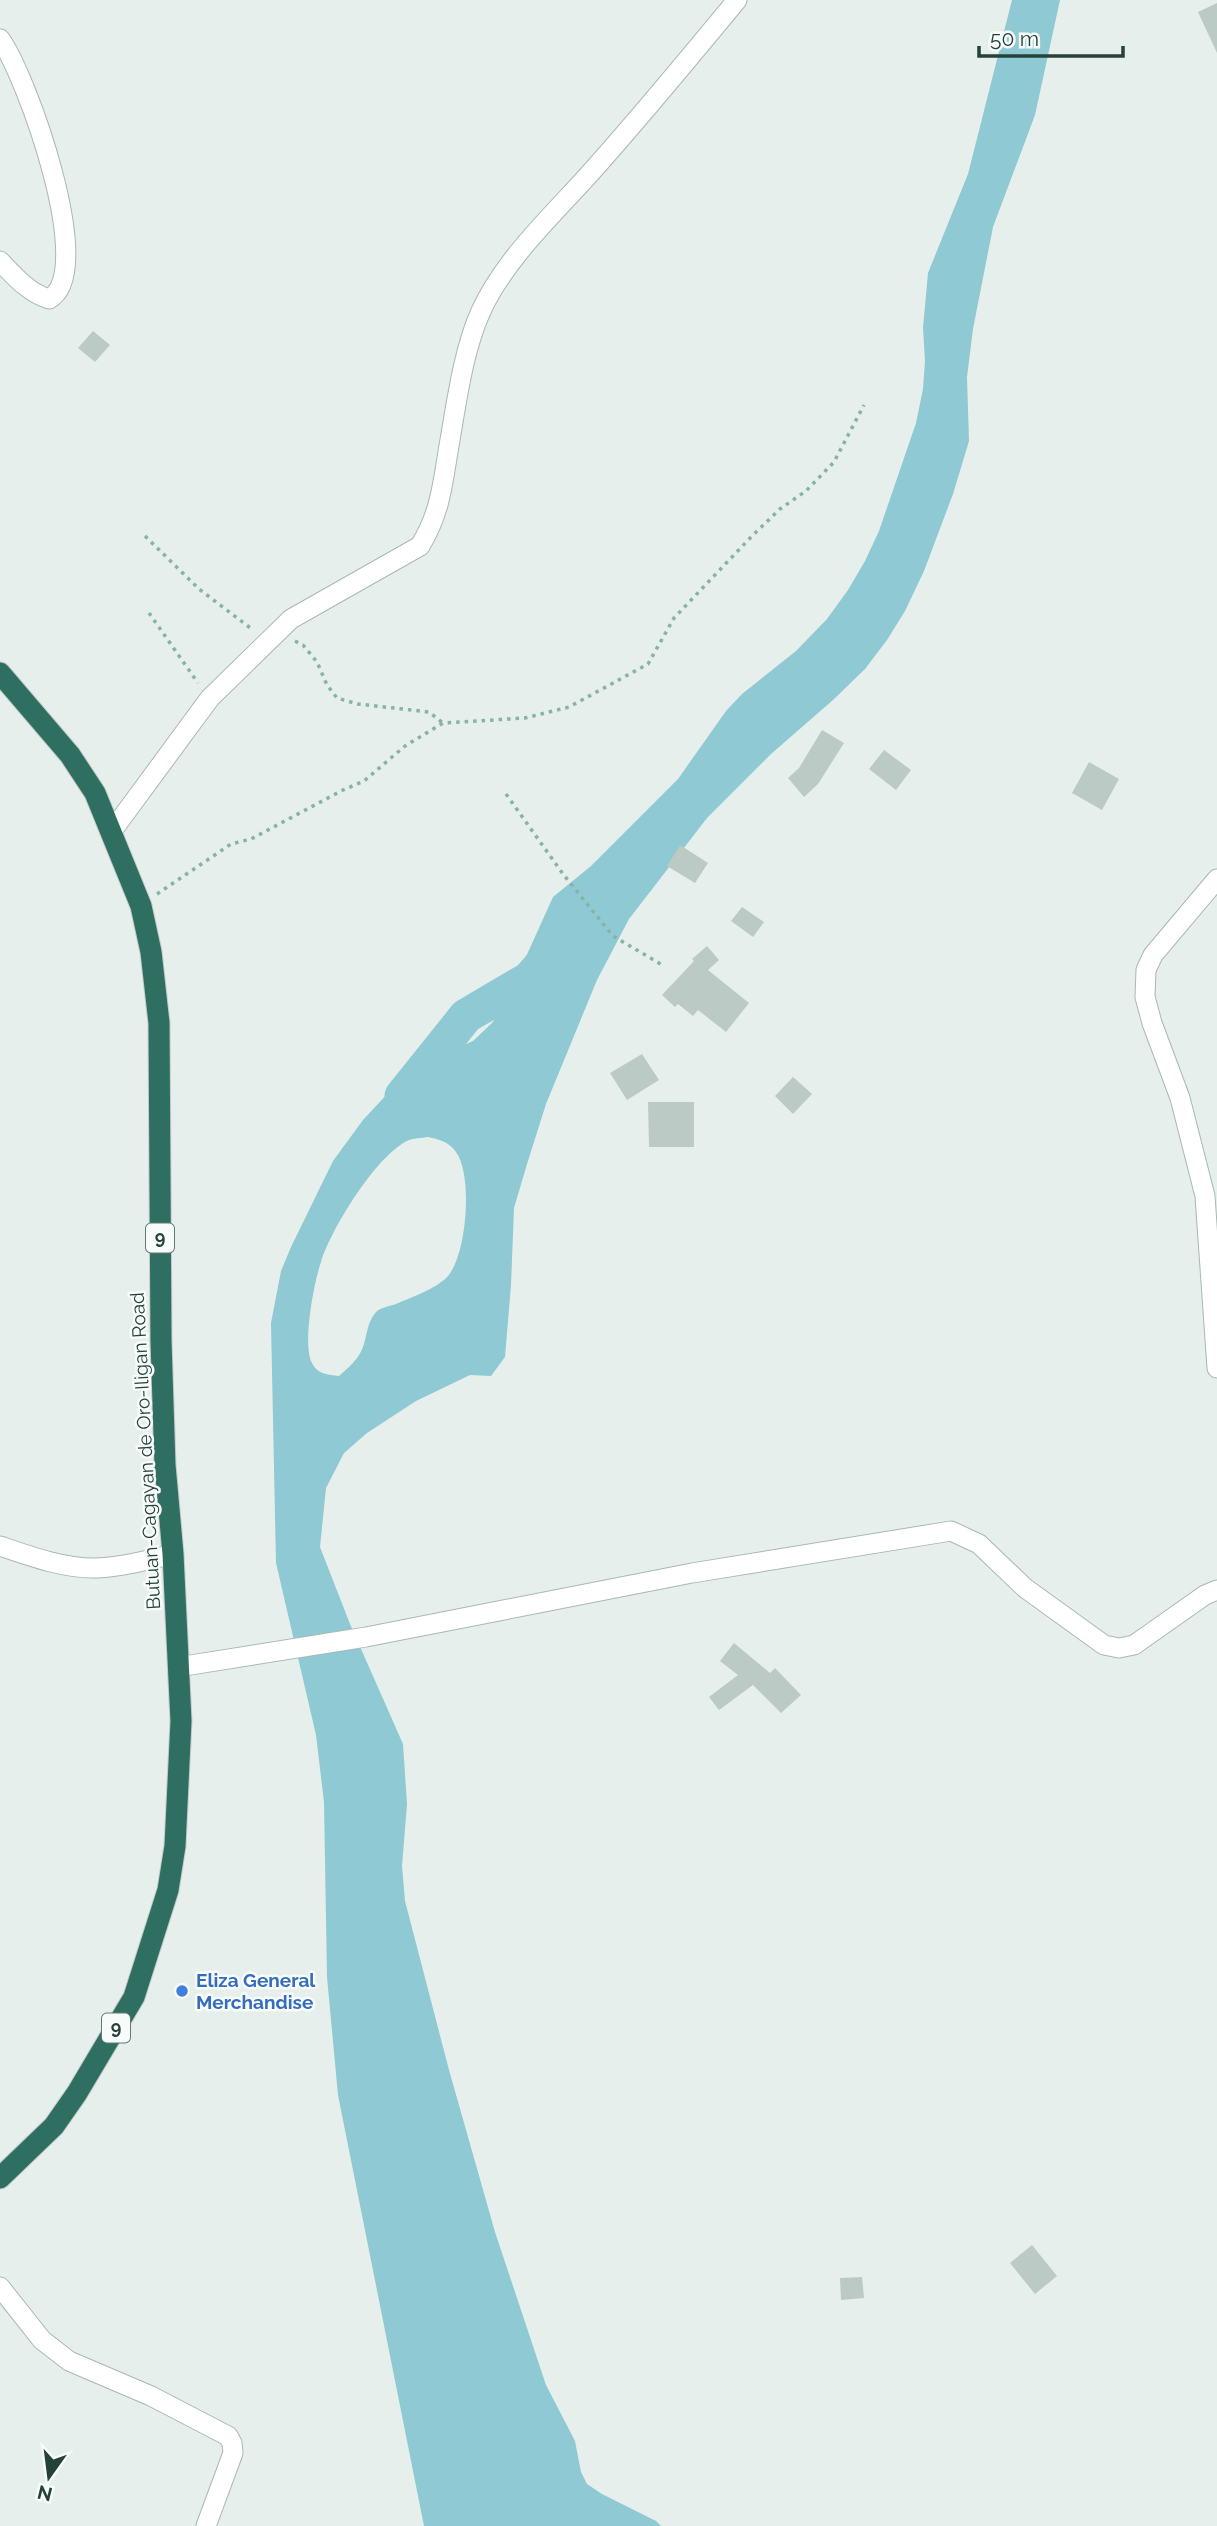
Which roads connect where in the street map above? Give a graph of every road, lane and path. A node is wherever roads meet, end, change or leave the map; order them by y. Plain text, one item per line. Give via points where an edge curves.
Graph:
1 (737, 0) edge
2 (0, 39) edge
3 (0, 261) edge
4 (864, 405) dead end
5 (145, 537) dead end
6 (149, 613) dead end
7 (268, 642) junction
8 (0, 673) edge
9 (209, 698) junction
10 (443, 723) junction
11 (506, 794) dead end
12 (112, 831) junction
13 (1217, 879) edge
14 (141, 906) junction
15 (664, 966) dead end
16 (1217, 1368) edge
17 (0, 1546) edge
18 (173, 1554) junction
19 (1217, 1590) edge
20 (178, 1667) junction
21 (0, 2178) edge
22 (0, 2287) edge
23 (206, 2526) edge

1 - 7 street via 514,258 495,286 472,331 440,503 420,546 308,608
2 - 3 street via 23,83 61,204 66,240 61,287 49,299
4 - 10 path via 834,462 761,527 674,618 648,664 569,707 525,718
5 - 7 path via 199,589
6 - 9 path
7 - 9 street
7 - 10 path via 290,639 303,645 337,698 429,712
8 - 12 highway, Butuan-Cagayan de Oro-Iligan Road / 9 via 70,755 96,793
9 - 12 street
10 - 14 path via 405,746 364,781 251,839 231,844
11 - 15 path via 612,936
12 - 14 highway, Butuan-Cagayan de Oro-Iligan Road / 9
13 - 16 street via 1153,955 1145,979 1145,997 1180,1098 1205,1196
14 - 18 highway, Butuan-Cagayan de Oro-Iligan Road / 9 via 159,1023 162,1390
17 - 18 street via 40,1560 94,1568
18 - 20 highway, Butuan-Cagayan de Oro-Iligan Road / 9
19 - 20 street via 1134,1646 1104,1645 1025,1588 979,1545 951,1531 692,1573 366,1637
20 - 21 highway, Butuan-Cagayan de Oro-Iligan Road / 9 via 181,1721 175,1846 168,1890 134,1997 54,2126
22 - 23 street via 42,2340 69,2361 228,2435 233,2454

